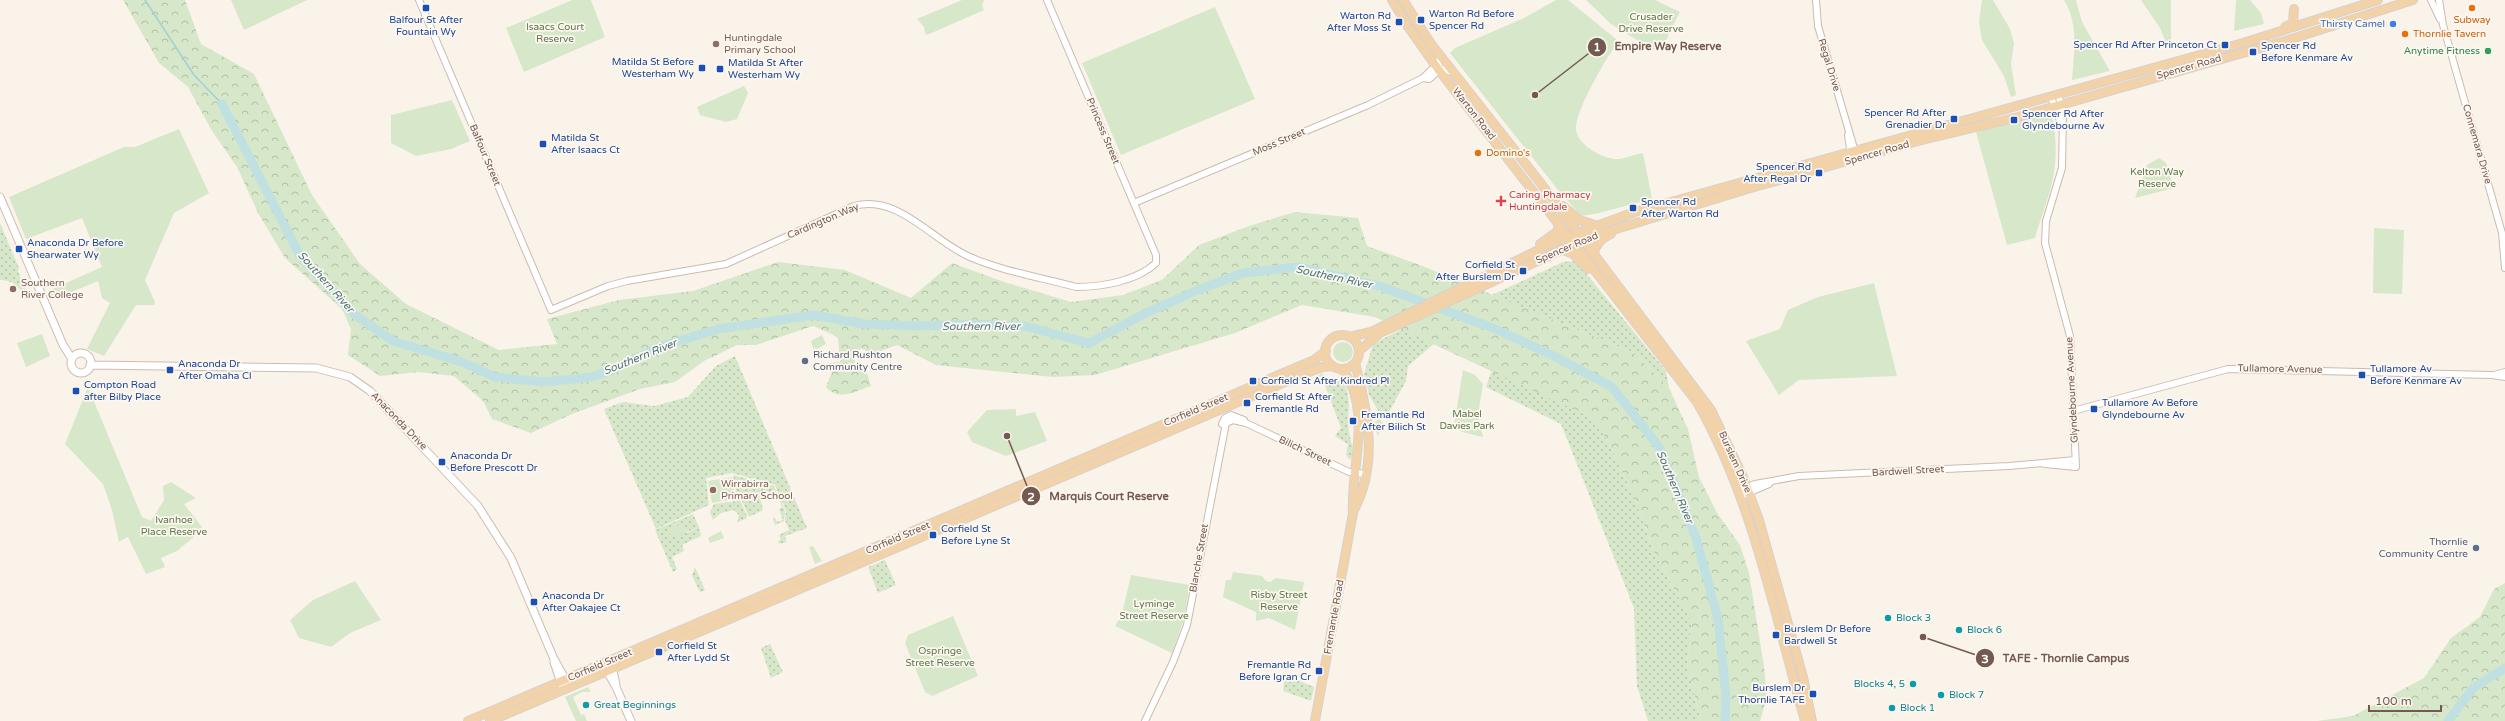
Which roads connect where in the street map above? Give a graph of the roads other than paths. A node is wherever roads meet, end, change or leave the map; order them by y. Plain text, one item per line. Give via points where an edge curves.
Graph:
1 (419, 0) edge
2 (1047, 0) edge
3 (1392, 0) edge
4 (1403, 0) edge
5 (1816, 0) edge
6 (2360, 0) edge
7 (2413, 0) edge
8 (2431, 0) edge
9 (2439, 0) edge
10 (2379, 3) edge
11 (2354, 7) junction
12 (2294, 9) dead end
13 (2357, 17) junction
14 (2442, 22) junction
15 (2296, 23) junction
16 (2270, 44) junction
17 (2207, 52) junction
18 (1440, 55) junction
19 (1438, 69) junction
20 (1454, 73) junction
21 (1464, 86) junction
22 (2055, 96) junction
23 (2057, 105) junction
24 (1470, 110) junction
25 (1487, 114) junction
26 (1954, 133) junction
27 (1906, 136) junction
28 (1500, 148) junction
29 (1853, 155) junction
30 (1809, 163) junction
31 (1834, 164) junction
32 (1539, 181) junction
33 (0, 197) edge
34 (1134, 203) junction
35 (1668, 203) junction
36 (1696, 204) junction
37 (1558, 220) junction
38 (1596, 225) junction
39 (1627, 225) junction
40 (1578, 232) junction
41 (1569, 236) junction
42 (1583, 240) junction
43 (1574, 243) junction
44 (1560, 249) junction
45 (1594, 254) junction
46 (1156, 263) joint
47 (2505, 268) edge
48 (1494, 270) junction
49 (1612, 293) junction
50 (1450, 297) junction
51 (1634, 307) junction
52 (551, 310) joint
53 (1411, 316) junction
54 (1642, 332) junction
55 (1349, 337) junction
56 (1326, 351) junction
57 (1359, 351) junction
58 (74, 357) junction
59 (90, 361) junction
60 (1356, 363) junction
61 (1333, 366) junction
62 (1342, 369) junction
63 (2505, 372) edge
64 (2492, 375) junction
65 (2505, 377) edge
66 (2073, 411) junction
67 (1246, 423) joint
68 (2075, 460) junction
69 (2045, 464) junction
70 (2076, 467) joint
71 (1356, 473) junction
72 (1366, 474) junction
73 (1748, 490) junction
74 (1740, 493) junction
75 (1353, 513) junction
76 (609, 667) junction
77 (1803, 677) junction
78 (1794, 680) junction
79 (565, 685) junction
80 (468, 721) edge
81 (490, 721) edge
82 (631, 721) edge
83 (1146, 721) edge
84 (1315, 721) edge
85 (1805, 721) edge
86 (1812, 721) edge

1 - 52 street, Balfour Street
2 - 34 street, Princess Street
3 - 19 main road, Warton Road
4 - 18 main road, Warton Road
5 - 29 street, Regal Drive via 1818,26
6 - 11 street
7 - 10 main road, Spencer Road
8 - 14 street, Connemara Drive
9 - 14 street, Connemara Drive
10 - 11 main road, Spencer Road
10 - 13 main road, Spencer Road
11 - 15 main road, Spencer Road
12 - 15 main road
13 - 15 main road via 2347,17 2310,29
13 - 16 main road, Spencer Road
14 - 47 street, Connemara Drive via 2502,233
15 - 17 main road, Spencer Road via 2252,41
16 - 17 main road via 2267,40 2218,53
16 - 23 main road, Spencer Road
17 - 22 main road, Spencer Road
18 - 19 street
18 - 20 main road, Warton Road
19 - 20 street
19 - 24 main road, Warton Road
19 - 34 street, Moss Street via 1431,70 1423,78 1336,119
20 - 21 main road, Warton Road
21 - 24 main road via 1462,92
21 - 25 main road, Warton Road
22 - 23 street, Glyndebourne Avenue
22 - 27 main road, Spencer Road
23 - 26 main road, Spencer Road
23 - 66 street, Glyndebourne Avenue via 2062,126 2062,168 2046,221 2045,243 2070,336
24 - 28 main road, Warton Road
25 - 28 main road via 1491,127 1501,141
25 - 32 main road, Warton Road
26 - 27 main road via 1954,128 1912,138
26 - 29 main road, Spencer Road
27 - 29 main road, Spencer Road
28 - 37 main road, Warton Road
29 - 30 main road, Spencer Road
29 - 31 main road, Spencer Road
30 - 31 main road
30 - 35 main road, Spencer Road
31 - 36 main road, Spencer Road
32 - 38 main road via 1573,215 1586,224
32 - 40 main road, Warton Road
33 - 58 main road, Anaconda Drive via 63,345
34 - 46 street, Princess Street via 1156,255
35 - 36 main road via 1672,207
35 - 38 main road, Spencer Road
36 - 39 main road, Spencer Road
37 - 41 main road, Warton Road
37 - 48 main road via 1558,231 1552,236
38 - 40 main road, Spencer Road
39 - 42 main road, Spencer Road
39 - 45 main road via 1600,240
40 - 41 main road, Spencer Road
40 - 42 main road, Warton Road
41 - 43 main road, Warton Road
41 - 48 main road, Spencer Road
42 - 43 main road, Spencer Road
42 - 45 main road, Burslem Drive
43 - 44 main road, Spencer Road
43 - 49 main road, Burslem Drive
44 - 49 main road via 1579,259 1605,289
44 - 50 main road, Spencer Road
45 - 51 main road, Burslem Drive
46 - 52 street, Cardington Way via 1150,269 1122,280 1092,287 1076,287 971,258 892,208 872,203 862,204 726,264 627,281 608,286
48 - 50 main road, Spencer Road
49 - 54 main road, Burslem Drive
50 - 53 main road, Spencer Road
51 - 54 main road via 1634,314
51 - 73 main road, Burslem Drive via 1703,397 1721,429
53 - 55 main road, Spencer Road via 1371,332
53 - 57 main road, Spencer Road via 1373,337
54 - 74 main road, Burslem Drive via 1697,402 1712,428
55 - 56 main road via 1337,336 1327,345
55 - 57 main road via 1356,343
56 - 61 main road
56 - 76 main road, Corfield Street via 1314,360
57 - 60 main road
58 - 59 main road, Anaconda Drive via 81,353
58 - 59 main road, Anaconda Drive via 72,368 77,372 86,372
59 - 79 main road, Anaconda Drive via 106,364 306,367 333,371 357,382 382,402 478,506 510,558
60 - 62 main road
60 - 72 main road, Fremantle Road via 1368,416 1369,450
61 - 62 main road
61 - 76 main road, Corfield Street via 1304,374
62 - 71 main road, Fremantle Road via 1349,378 1357,407 1359,452
63 - 64 street, Tullamore Avenue
64 - 65 street, Tullamore Avenue
64 - 66 street, Tullamore Avenue via 2228,369
66 - 68 street, Glyndebourne Avenue
67 - 71 street, Bilich Street
67 - 83 street, Blanche Street via 1238,416 1228,416 1223,421 1187,625
68 - 69 street, Bardwell Street
68 - 70 street, Glyndebourne Avenue
69 - 70 street, Bardwell Street
69 - 73 street, Bardwell Street via 1799,476
71 - 72 street, Bilich Street
71 - 75 main road, Fremantle Road
72 - 75 main road, Fremantle Road via 1359,502
73 - 74 street, Bardwell Street
73 - 77 main road, Burslem Drive
74 - 78 main road, Burslem Drive
75 - 84 main road, Fremantle Road
76 - 79 main road, Corfield Street
76 - 82 main road
77 - 78 main road
77 - 86 main road, Burslem Drive
78 - 85 main road, Burslem Drive
79 - 80 main road, Corfield Street
79 - 81 main road, Corfield Street

